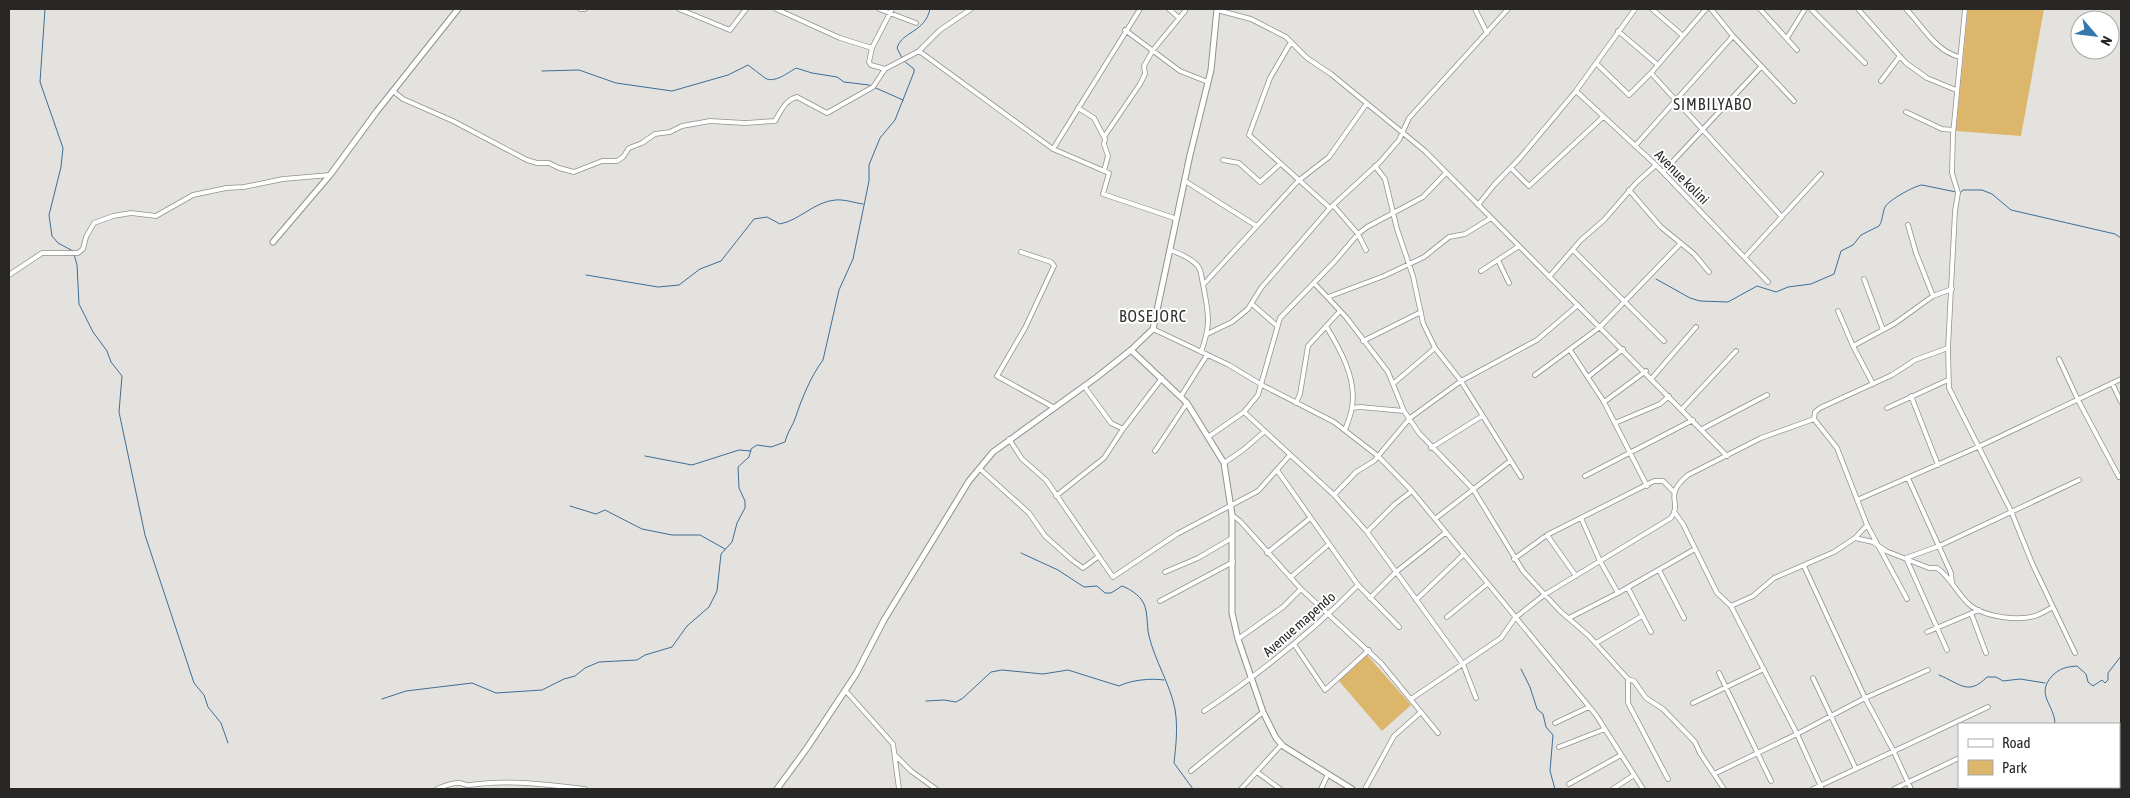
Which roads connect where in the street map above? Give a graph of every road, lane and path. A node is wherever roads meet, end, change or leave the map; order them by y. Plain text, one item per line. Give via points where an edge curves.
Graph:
1 (458, 9) edge
2 (580, 9) edge
3 (584, 9) edge
4 (679, 9) edge
5 (746, 9) edge
6 (776, 9) edge
7 (879, 9) edge
8 (971, 9) edge
9 (1140, 9) edge
10 (1169, 9) edge
11 (1217, 9) edge
12 (1475, 9) edge
13 (1508, 9) edge
14 (1635, 9) edge
15 (1652, 9) edge
16 (1706, 9) edge
17 (1711, 9) edge
18 (1760, 9) edge
19 (1805, 9) edge
20 (1811, 9) edge
21 (1858, 9) edge
22 (1906, 9) edge
23 (1960, 9) edge
24 (891, 11) edge
25 (1185, 11) dead end
26 (1965, 11) edge
27 (1179, 18) junction
28 (916, 23) dead end
29 (1126, 30) junction
30 (1618, 31) junction
31 (1487, 33) junction
32 (1682, 35) junction
33 (1733, 36) junction
34 (1787, 38) junction
35 (1291, 42) junction
36 (872, 48) junction
37 (919, 50) junction
38 (1152, 50) junction
39 (1797, 50) dead end
40 (1900, 56) junction
41 (1960, 57) junction
42 (1865, 63) dead end
43 (1597, 64) junction
44 (1658, 65) junction
45 (1761, 67) junction
46 (884, 69) junction
47 (1651, 73) junction
48 (1881, 81) dead end
49 (1208, 82) junction
50 (1956, 90) junction
51 (393, 91) junction
52 (1576, 91) junction
53 (1676, 100) junction
54 (1794, 102) dead end
55 (1367, 103) junction
56 (1078, 108) junction
57 (1906, 112) dead end
58 (1603, 117) junction
59 (1703, 130) junction
60 (1953, 130) junction
61 (1402, 131) junction
62 (1104, 137) junction
63 (1635, 146) junction
64 (1053, 149) junction
65 (1223, 160) dead end
66 (1280, 164) junction
67 (1656, 165) junction
68 (1375, 166) junction
69 (1510, 168) junction
70 (1104, 171) junction
71 (1663, 172) junction
72 (1446, 173) junction
73 (1821, 174) dead end
74 (330, 175) junction
75 (1298, 180) junction
76 (1185, 182) junction
77 (1629, 190) junction
78 (1478, 205) junction
79 (1331, 207) junction
80 (1394, 213) junction
81 (1782, 217) junction
82 (1491, 218) junction
83 (1177, 219) junction
84 (1256, 225) junction
85 (1908, 225) dead end
86 (1358, 234) junction
87 (273, 242) dead end
88 (1680, 244) junction
89 (1518, 246) junction
90 (1170, 250) junction
91 (1366, 250) dead end
92 (1572, 250) junction
93 (1021, 252) dead end
94 (1745, 257) junction
95 (1498, 260) junction
96 (1409, 263) junction
97 (1481, 271) dead end
98 (1709, 272) dead end
99 (9, 275) edge
100 (1550, 277) junction
101 (1864, 279) dead end
102 (1768, 282) dead end
103 (1314, 283) junction
104 (1509, 283) dead end
105 (1203, 284) junction
106 (1952, 289) junction
107 (1933, 296) junction
108 (1328, 297) junction
109 (1625, 301) junction
110 (1252, 304) junction
111 (1578, 305) junction
112 (1340, 311) junction
113 (1838, 311) dead end
114 (1421, 312) junction
115 (1276, 325) junction
116 (1326, 326) junction
117 (1600, 327) junction
118 (1696, 327) dead end
119 (1153, 329) junction
120 (1883, 330) junction
121 (1207, 334) junction
122 (1363, 341) junction
123 (1664, 341) dead end
124 (1853, 346) junction
125 (1435, 348) junction
126 (1948, 348) junction
127 (1623, 349) junction
128 (1132, 350) junction
129 (1570, 350) junction
130 (1736, 351) dead end
131 (1201, 352) junction
132 (1207, 355) junction
133 (2060, 359) dead end
134 (1646, 371) junction
135 (1535, 375) dead end
136 (1588, 377) junction
137 (1162, 378) junction
138 (1652, 378) junction
139 (2121, 379) edge
140 (1948, 380) junction
141 (1461, 381) junction
142 (1394, 383) junction
143 (2112, 383) junction
144 (1873, 384) junction
145 (1084, 386) junction
146 (1262, 386) junction
147 (1767, 395) dead end
148 (1181, 396) junction
149 (1670, 396) junction
150 (1911, 396) junction
151 (2078, 400) junction
152 (1604, 402) junction
153 (2121, 402) edge
154 (1187, 403) junction
155 (1296, 403) junction
156 (1053, 407) junction
157 (1352, 408) junction
158 (1887, 408) dead end
159 (1682, 409) junction
160 (1244, 412) junction
161 (1404, 412) junction
162 (1482, 416) junction
163 (1410, 418) junction
164 (1814, 419) junction
165 (1692, 420) junction
166 (1614, 423) junction
167 (1123, 429) junction
168 (1702, 429) junction
169 (1345, 430) junction
170 (1264, 431) junction
171 (1208, 437) junction
172 (1008, 439) junction
173 (1980, 446) junction
174 (1431, 448) junction
175 (1155, 451) dead end
176 (1630, 453) junction
177 (1290, 455) junction
178 (1378, 456) junction
179 (1727, 456) junction
180 (1510, 461) junction
181 (1224, 463) junction
182 (1938, 465) junction
183 (979, 468) junction
184 (1277, 470) junction
185 (1585, 476) dead end
186 (1521, 477) dead end
187 (1908, 478) junction
188 (2119, 478) dead end
189 (2079, 480) dead end
190 (1647, 486) junction
191 (1473, 489) junction
192 (1412, 491) junction
193 (1673, 491) junction
194 (1056, 496) junction
195 (1334, 496) junction
196 (1857, 500) junction
197 (1231, 505) junction
198 (2011, 511) junction
199 (1675, 513) junction
200 (1232, 515) junction
201 (1435, 518) junction
202 (1581, 518) junction
203 (1309, 519) junction
204 (1867, 525) junction
205 (1367, 532) junction
206 (1445, 533) junction
207 (1547, 535) junction
208 (1232, 538) junction
209 (1855, 538) junction
210 (1328, 545) junction
211 (1879, 545) junction
212 (1939, 546) junction
213 (1696, 549) junction
214 (1267, 553) junction
215 (1463, 555) junction
216 (1099, 556) junction
217 (1906, 558) junction
218 (1514, 559) junction
219 (1600, 561) junction
220 (1233, 562) junction
221 (1804, 566) junction
222 (1659, 570) junction
223 (1165, 572) dead end
224 (1396, 572) junction
225 (1576, 576) junction
226 (1291, 577) junction
227 (1952, 583) junction
228 (1486, 584) junction
229 (1358, 585) junction
230 (1628, 588) junction
231 (1301, 589) junction
232 (1618, 593) junction
233 (1544, 595) junction
234 (1370, 598) junction
235 (1907, 599) dead end
236 (1416, 600) junction
237 (1160, 601) dead end
238 (1731, 606) junction
239 (2052, 607) junction
240 (1979, 610) junction
241 (1970, 613) junction
242 (1330, 614) junction
243 (1642, 616) junction
244 (1447, 617) dead end
245 (1515, 618) junction
246 (1569, 618) junction
247 (1684, 618) dead end
248 (1399, 627) dead end
249 (1937, 627) junction
250 (1651, 632) dead end
251 (1927, 632) dead end
252 (1238, 639) junction
253 (1596, 643) junction
254 (1294, 644) junction
255 (1369, 650) junction
256 (1947, 650) dead end
257 (1986, 653) dead end
258 (2075, 653) dead end
259 (1463, 664) junction
260 (1764, 670) junction
261 (1928, 670) dead end
262 (1719, 673) dead end
263 (1253, 678) junction
264 (1813, 678) dead end
265 (1628, 679) junction
266 (1726, 687) junction
267 (846, 690) junction
268 (1476, 698) dead end
269 (1865, 698) junction
270 (1411, 699) junction
271 (1693, 703) dead end
272 (1590, 707) junction
273 (1988, 707) dead end
274 (1204, 711) dead end
275 (1263, 712) junction
276 (1421, 712) junction
277 (1832, 715) junction
278 (1555, 723) dead end
279 (1605, 729) junction
280 (1438, 733) dead end
281 (1797, 734) junction
282 (1281, 744) junction
283 (1559, 747) dead end
284 (1894, 752) junction
285 (1758, 753) junction
286 (895, 755) junction
287 (1621, 755) junction
288 (1958, 758) edge
289 (1856, 769) junction
290 (1191, 771) dead end
291 (1257, 772) junction
292 (1328, 774) junction
293 (1714, 774) junction
294 (1634, 775) junction
295 (1668, 779) dead end
296 (1771, 781) dead end
297 (1908, 783) junction
298 (928, 784) junction
299 (1569, 784) dead end
300 (1821, 787) edge
301 (437, 789) edge
302 (585, 789) edge
303 (777, 789) edge
304 (899, 789) edge
305 (924, 789) edge
306 (936, 789) edge
307 (1241, 789) edge
308 (1280, 789) edge
309 (1321, 789) edge
310 (1352, 789) edge
311 (1365, 789) edge
312 (1613, 789) edge
313 (1643, 789) edge
314 (1724, 789) edge
315 (1813, 789) edge
316 (1894, 789) edge
317 (1911, 789) edge

1 - 51 street
2 - 3 street
4 - 5 street via 730,30
6 - 36 street via 840,38
7 - 24 street
8 - 37 street via 940,30
9 - 29 street
10 - 27 street
11 - 35 street via 1251,19
11 - 49 street
12 - 31 street
13 - 31 street
14 - 30 street
15 - 32 street
16 - 32 street
17 - 33 street
18 - 34 street
19 - 34 street
20 - 42 street
21 - 40 street
22 - 41 street via 1936,44
23 - 26 street
24 - 28 street
24 - 36 street
25 - 27 street
26 - 41 street
27 - 38 street
29 - 38 street
29 - 56 street
30 - 43 street
30 - 44 street
31 - 61 street via 1409,118
32 - 44 street
33 - 45 street
33 - 53 street
34 - 39 street
35 - 55 street
35 - 66 street via 1270,78 1248,135
36 - 46 street via 869,62
37 - 46 street
37 - 64 street
38 - 49 street via 1180,71
38 - 62 street via 1140,84
40 - 48 street
40 - 50 street via 1927,78
41 - 50 street
43 - 47 street via 1629,95
43 - 52 street
44 - 47 street
45 - 54 street
45 - 59 street
46 - 51 street via 873,87 827,113 797,97 791,98 774,121 710,121 682,126 654,134 629,148 617,161 602,161 574,172 549,162 527,160
47 - 53 street
49 - 76 street
50 - 60 street
51 - 74 street
52 - 58 street, Avenue kolini
52 - 69 street
53 - 59 street
53 - 63 street
55 - 61 street
55 - 75 street via 1329,156
56 - 62 street via 1094,118
56 - 64 street
57 - 60 street via 1942,129
58 - 63 street, Avenue kolini
58 - 69 street via 1529,186
59 - 71 street
59 - 81 street
60 - 106 street via 1952,173 1958,193
61 - 68 street via 1399,140
61 - 72 street
62 - 70 street via 1108,156
63 - 67 street, Avenue kolini
64 - 70 street
65 - 66 street via 1239,163 1260,182
66 - 75 street
67 - 71 street, Avenue kolini
67 - 77 street
68 - 79 street
68 - 80 street via 1385,179
69 - 78 street
70 - 83 street via 1109,173 1103,194
71 - 94 street, Avenue kolini
72 - 78 street
72 - 80 street via 1423,197
73 - 81 street
74 - 87 street
74 - 99 street via 283,179 193,195 156,216 132,213 113,216 94,223 83,249 78,253 42,254
75 - 79 street
75 - 84 street
76 - 83 street
76 - 84 street
77 - 88 street
77 - 92 street via 1604,220
78 - 82 street
79 - 86 street
79 - 110 street via 1261,288
80 - 86 street
80 - 96 street
81 - 94 street
82 - 89 street
82 - 96 street via 1465,234 1449,238 1424,257
83 - 90 street
84 - 105 street
85 - 107 street
86 - 91 street
86 - 103 street
88 - 98 street via 1694,254
88 - 109 street
89 - 95 street
89 - 100 street
90 - 105 street via 1198,266
90 - 119 street
92 - 100 street
92 - 109 street
93 - 156 street via 1051,262 1054,266 1025,328 997,376
94 - 102 street, Avenue kolini
95 - 97 street
95 - 104 street
96 - 108 street
96 - 114 street
100 - 111 street
101 - 120 street
103 - 108 street
103 - 115 street
105 - 121 street via 1208,305
106 - 107 street
106 - 126 street
107 - 120 street
108 - 112 street
109 - 117 street
109 - 123 street
110 - 115 street
110 - 121 street via 1232,322
111 - 117 street
111 - 141 street via 1537,340
112 - 116 street
112 - 122 street
113 - 124 street
114 - 122 street
114 - 125 street
115 - 146 street
116 - 155 street via 1308,346
116 - 157 street via 1348,368
117 - 127 street
117 - 129 street
118 - 138 street
119 - 128 street
119 - 131 street
120 - 124 street
121 - 131 street
122 - 142 street
124 - 144 street
125 - 141 street
125 - 142 street
126 - 140 street
126 - 144 street via 1915,360
127 - 134 street
127 - 136 street
128 - 137 street
128 - 145 street
129 - 135 street
129 - 136 street
130 - 159 street
131 - 132 street
132 - 146 street
132 - 148 street
133 - 151 street
134 - 138 street
134 - 152 street
136 - 152 street
137 - 148 street
137 - 167 street
138 - 149 street
139 - 143 street
140 - 150 street
140 - 173 street via 1949,388
141 - 162 street
141 - 163 street
142 - 161 street
143 - 151 street
143 - 153 street
144 - 164 street via 1820,408
145 - 156 street
145 - 167 street via 1111,423
146 - 155 street
146 - 160 street
147 - 168 street
148 - 154 street
149 - 159 street
149 - 166 street via 1660,404
150 - 158 street
150 - 182 street
151 - 173 street
151 - 188 street
152 - 166 street
154 - 171 street
154 - 175 street
155 - 169 street
156 - 172 street
157 - 161 street
157 - 169 street
159 - 165 street
160 - 170 street
160 - 171 street
161 - 163 street
162 - 174 street
162 - 180 street
163 - 174 street
163 - 178 street
164 - 179 street via 1761,438
164 - 196 street via 1837,448
165 - 168 street
165 - 176 street
166 - 176 street
167 - 194 street via 1104,458
168 - 179 street
169 - 178 street
170 - 177 street
170 - 181 street
171 - 181 street
172 - 183 street
172 - 194 street via 1022,459 1046,480
173 - 182 street
173 - 198 street
174 - 191 street
176 - 185 street
176 - 190 street
177 - 184 street
177 - 195 street
178 - 192 street
178 - 195 street via 1356,472
179 - 193 street via 1688,475
180 - 186 street
180 - 191 street
181 - 197 street
182 - 187 street
183 - 216 street via 1029,513 1045,536 1072,560 1084,568
183 - 267 street via 884,620
184 - 197 street via 1258,491
184 - 203 street
187 - 196 street
187 - 212 street
189 - 198 street
190 - 193 street via 1658,480 1664,481
190 - 202 street
191 - 201 street
191 - 218 street
192 - 201 street
192 - 205 street
193 - 199 street
194 - 216 street
195 - 205 street
196 - 204 street
197 - 200 street
197 - 216 street via 1177,534 1113,577
198 - 212 street
198 - 239 street
199 - 213 street
199 - 219 street
200 - 208 street
200 - 214 street
201 - 206 street
202 - 207 street
202 - 219 street
203 - 210 street
203 - 214 street
204 - 209 street
204 - 211 street
205 - 224 street
206 - 215 street
206 - 224 street
207 - 218 street
207 - 225 street
208 - 220 street
208 - 223 street
209 - 211 street
209 - 221 street
210 - 226 street
210 - 229 street
211 - 217 street
211 - 235 street
212 - 217 street
212 - 227 street via 1952,573
213 - 222 street
213 - 238 street via 1717,593
214 - 226 street
215 - 228 street
215 - 236 street
217 - 227 street via 1937,568
217 - 249 street
218 - 233 street
219 - 225 street
219 - 232 street
220 - 237 street
220 - 252 street via 1232,613
221 - 238 street via 1774,578 1754,596
221 - 269 street
222 - 230 street
222 - 247 street
224 - 234 street
224 - 236 street
225 - 233 street
226 - 231 street
227 - 240 street via 1970,605
228 - 244 street
228 - 245 street
229 - 234 street
229 - 242 street, Avenue mapendo
230 - 232 street
230 - 243 street
231 - 242 street
231 - 252 street
232 - 246 street
233 - 245 street
233 - 246 street
234 - 248 street
236 - 259 street
238 - 260 street
239 - 240 street via 2034,616 2011,618
239 - 258 street
240 - 241 street
241 - 249 street
241 - 257 street
242 - 254 street, Avenue mapendo
242 - 255 street
243 - 250 street
243 - 253 street
245 - 259 street via 1501,638
245 - 272 street
246 - 253 street
249 - 251 street
249 - 256 street
252 - 263 street
253 - 265 street
254 - 255 street via 1325,690
254 - 263 street, Avenue mapendo
255 - 270 street
259 - 268 street
259 - 270 street
260 - 266 street
260 - 281 street
261 - 269 street
262 - 266 street
263 - 274 street, Avenue mapendo
263 - 275 street
264 - 277 street
265 - 293 street via 1695,742
265 - 295 street via 1628,703
266 - 271 street
266 - 285 street
267 - 286 street via 893,744
267 - 303 street
269 - 277 street
269 - 284 street
270 - 276 street
272 - 278 street
272 - 279 street
273 - 284 street
275 - 282 street
275 - 290 street
276 - 280 street
276 - 311 street via 1394,736
277 - 281 street
277 - 289 street
279 - 283 street
279 - 287 street
281 - 285 street
281 - 300 street
282 - 291 street
282 - 292 street
284 - 289 street
284 - 297 street
285 - 293 street
285 - 296 street
286 - 298 street
286 - 304 street
287 - 294 street
287 - 299 street
288 - 297 street
289 - 300 street
291 - 307 street
291 - 308 street
292 - 309 street
292 - 310 street
293 - 314 street
294 - 312 street
294 - 313 street
297 - 316 street
297 - 317 street
298 - 305 street
298 - 306 street
300 - 315 street
301 - 302 street via 447,784 488,783

